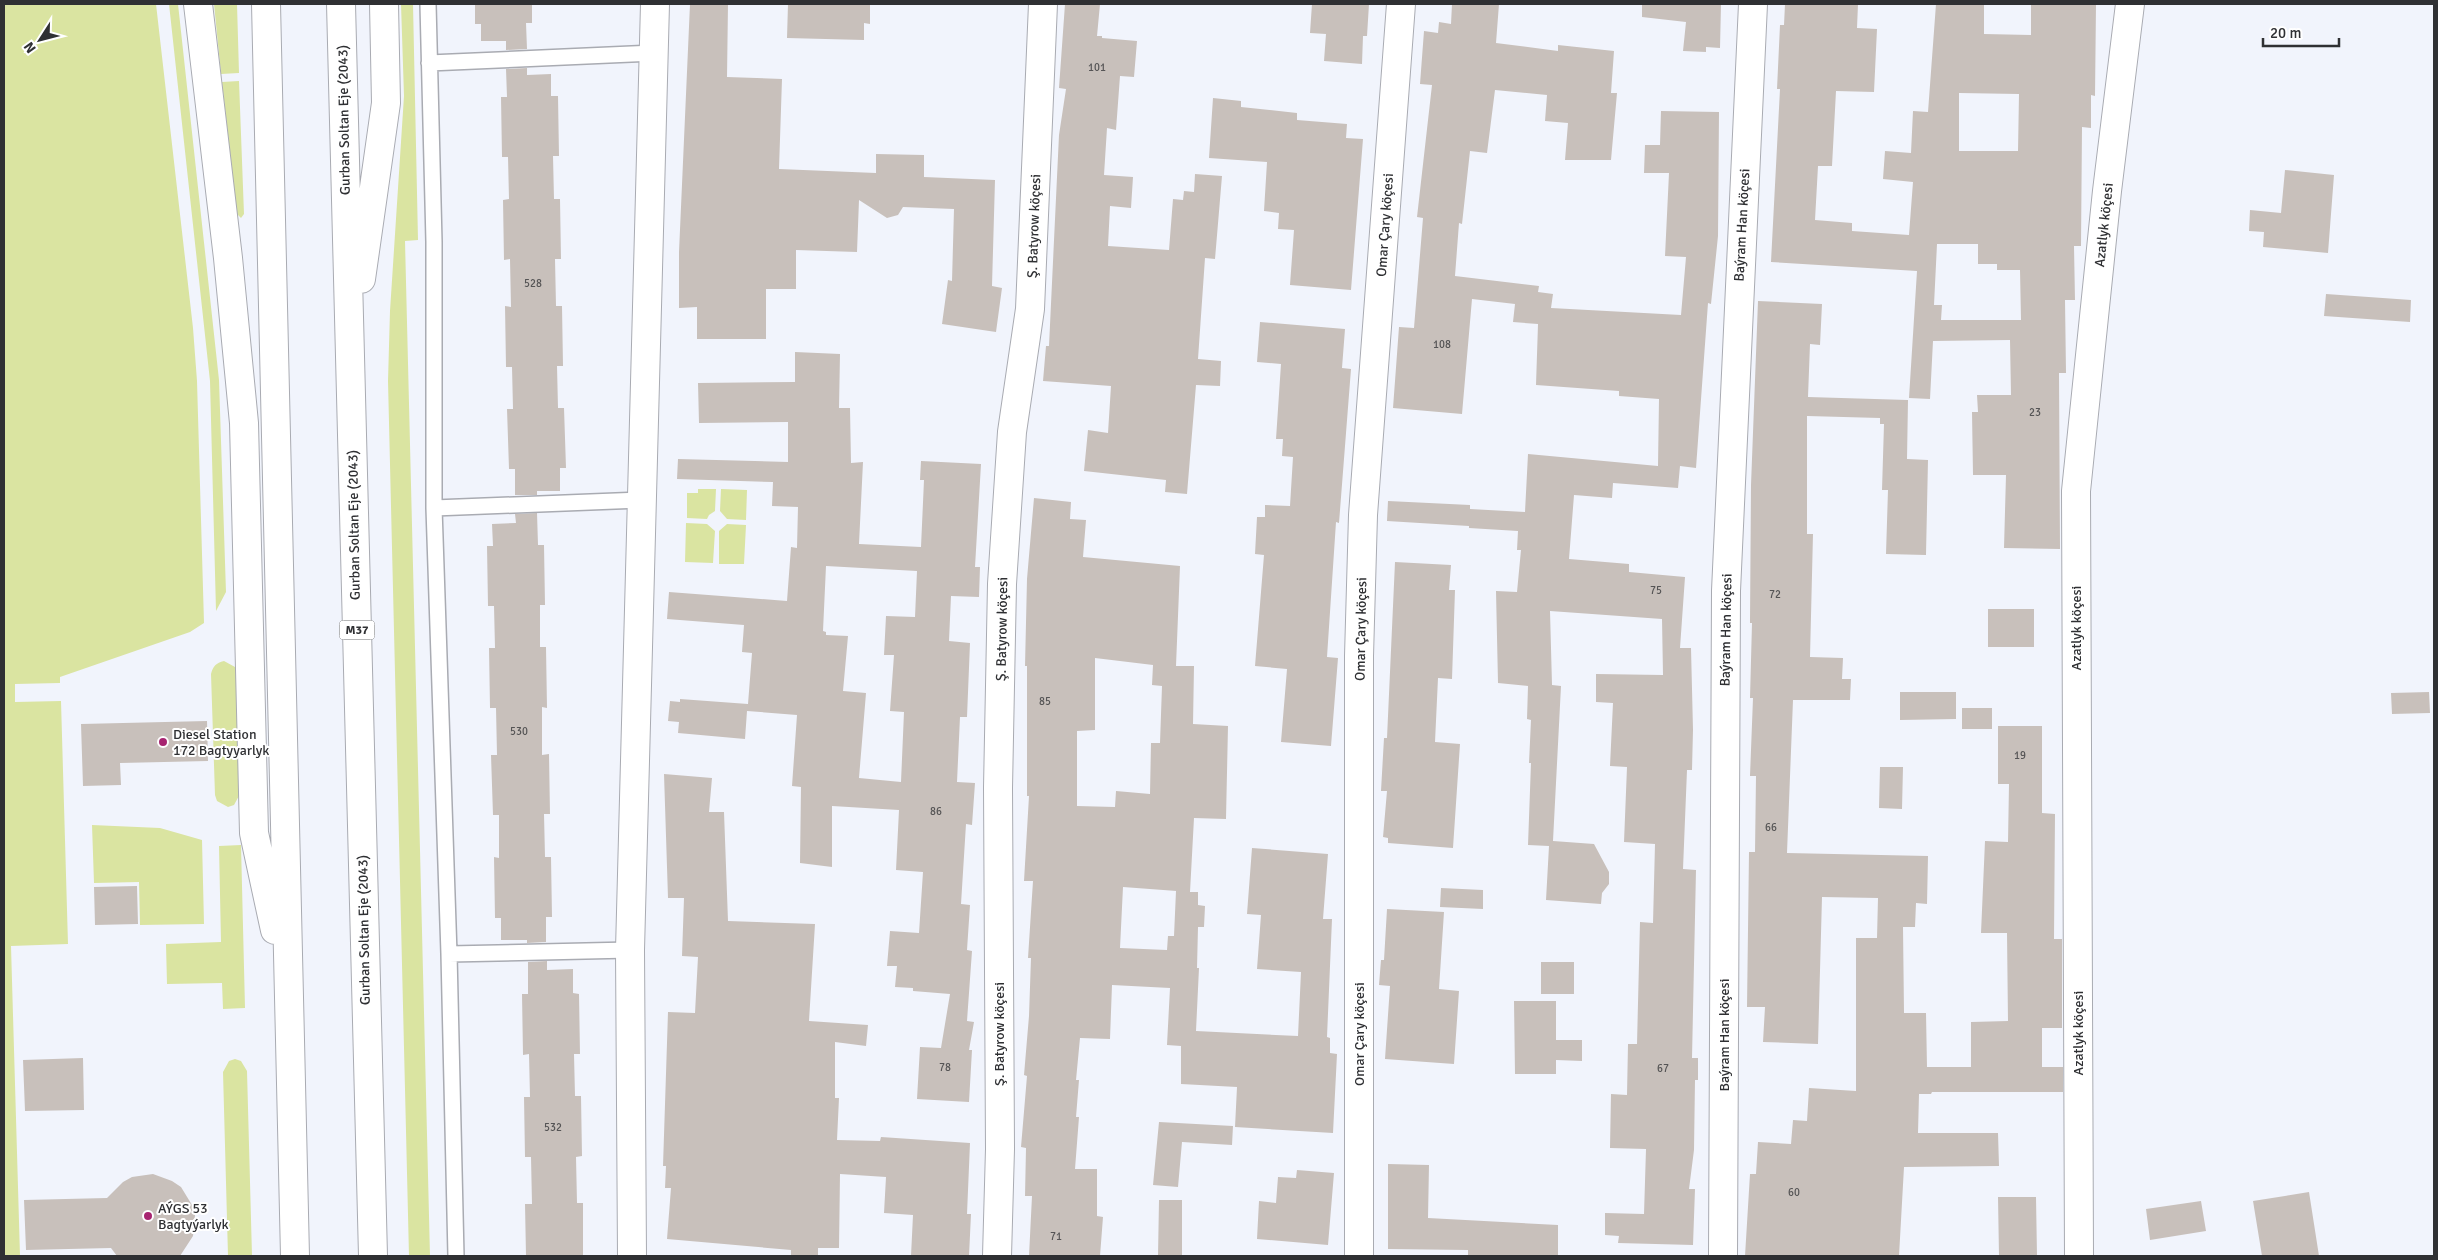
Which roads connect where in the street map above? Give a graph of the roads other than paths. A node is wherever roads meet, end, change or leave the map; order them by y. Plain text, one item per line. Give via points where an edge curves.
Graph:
1 (198, 4) edge
2 (266, 4) edge
3 (341, 4) edge
4 (384, 4) edge
5 (428, 4) edge
6 (656, 4) edge
7 (1043, 4) edge
8 (1401, 4) edge
9 (1753, 4) edge
10 (2130, 4) edge
11 (654, 53) junction
12 (429, 63) junction
13 (273, 317) junction
14 (350, 354) junction
15 (641, 500) junction
16 (434, 508) junction
17 (249, 620) junction
18 (630, 950) junction
19 (449, 954) junction
20 (288, 993) junction
21 (295, 1256) edge
22 (372, 1256) edge
23 (456, 1256) edge
24 (632, 1256) edge
25 (997, 1256) edge
26 (1359, 1256) edge
27 (1723, 1256) edge
28 (2079, 1256) edge

1 - 17 main road via 244,423
2 - 13 main road
3 - 14 main road, Gurban Soltan Eje (2043) / M37
4 - 14 main road via 386,103
5 - 12 lane
6 - 11 main road
7 - 25 main road, Ş. Batyrow köçesi via 1030,310 1012,432 1002,584
8 - 26 main road, Omar Çary köçesi via 1363,516 1359,656
9 - 27 main road, Baýram Han köçesi via 1726,592
10 - 28 main road, Azatlyk köçesi via 2076,491
11 - 12 lane
11 - 15 main road
12 - 16 lane via 434,242
13 - 17 main road
13 - 20 main road
14 - 22 main road, Gurban Soltan Eje (2043) / M37
15 - 16 lane
15 - 18 main road
16 - 19 lane
17 - 20 main road via 254,833
18 - 19 lane
18 - 24 main road
19 - 23 lane
20 - 21 main road

